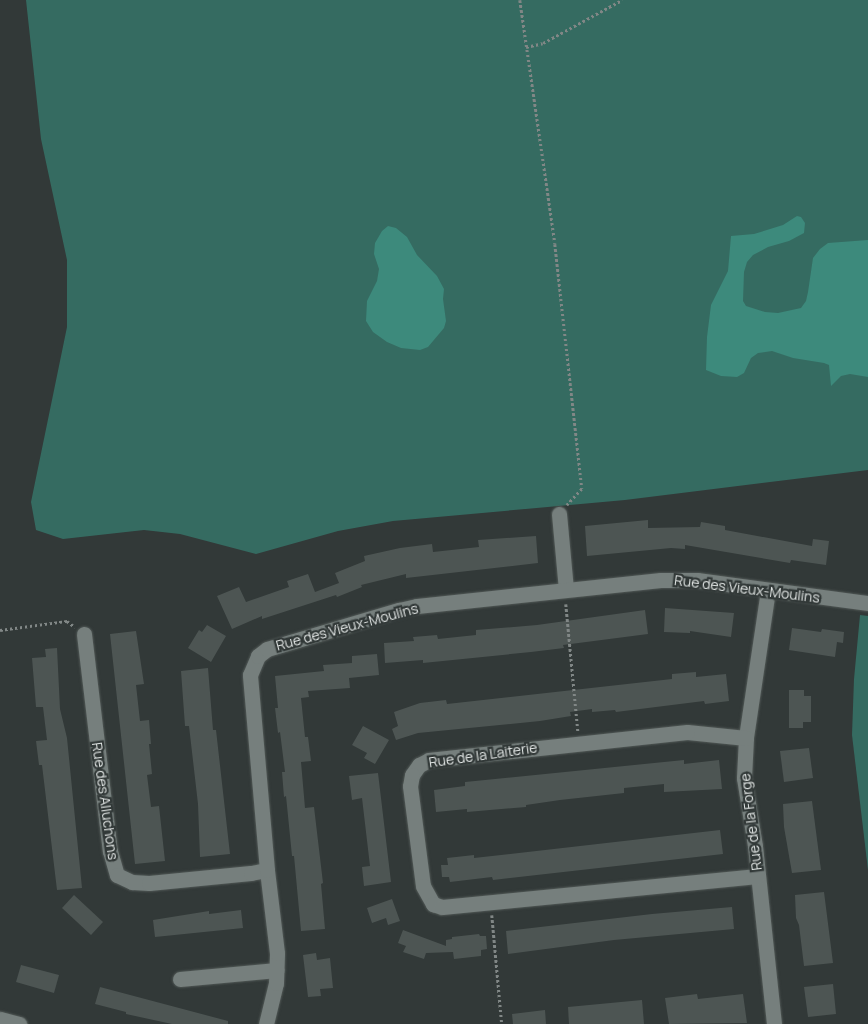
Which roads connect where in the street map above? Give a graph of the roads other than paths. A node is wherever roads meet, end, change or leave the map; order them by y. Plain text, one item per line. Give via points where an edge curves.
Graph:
1 (559, 514) road end
2 (566, 589) junction
3 (768, 590) junction
4 (868, 603) edge
5 (84, 634) road end
6 (746, 738) junction
7 (267, 870) junction
8 (757, 876) junction
9 (277, 970) junction
10 (180, 979) dead end
11 (0, 1019) edge
12 (19, 1024) edge
13 (266, 1024) edge
14 (774, 1024) edge

1 - 2 street
2 - 3 street, Rue des Vieux-Moulins via 680,579
2 - 7 street, Rue des Vieux-Moulins via 399,610 278,645 258,656 250,675
3 - 4 street, Rue des Vieux-Moulins
3 - 6 street, Rue de la Forge
5 - 7 street, Rue des Alluchons via 110,851 117,876 132,882 149,883
6 - 8 street, Rue de la Forge via 745,793
6 - 8 street, Rue de la Laiterie via 687,732 429,760 419,765 410,786 423,886 433,904 442,907
7 - 9 street, Rue des Vieux-Moulins
8 - 14 street, Rue de la Forge
9 - 10 street
9 - 13 street, Rue des Vieux-Moulins
11 - 12 street

